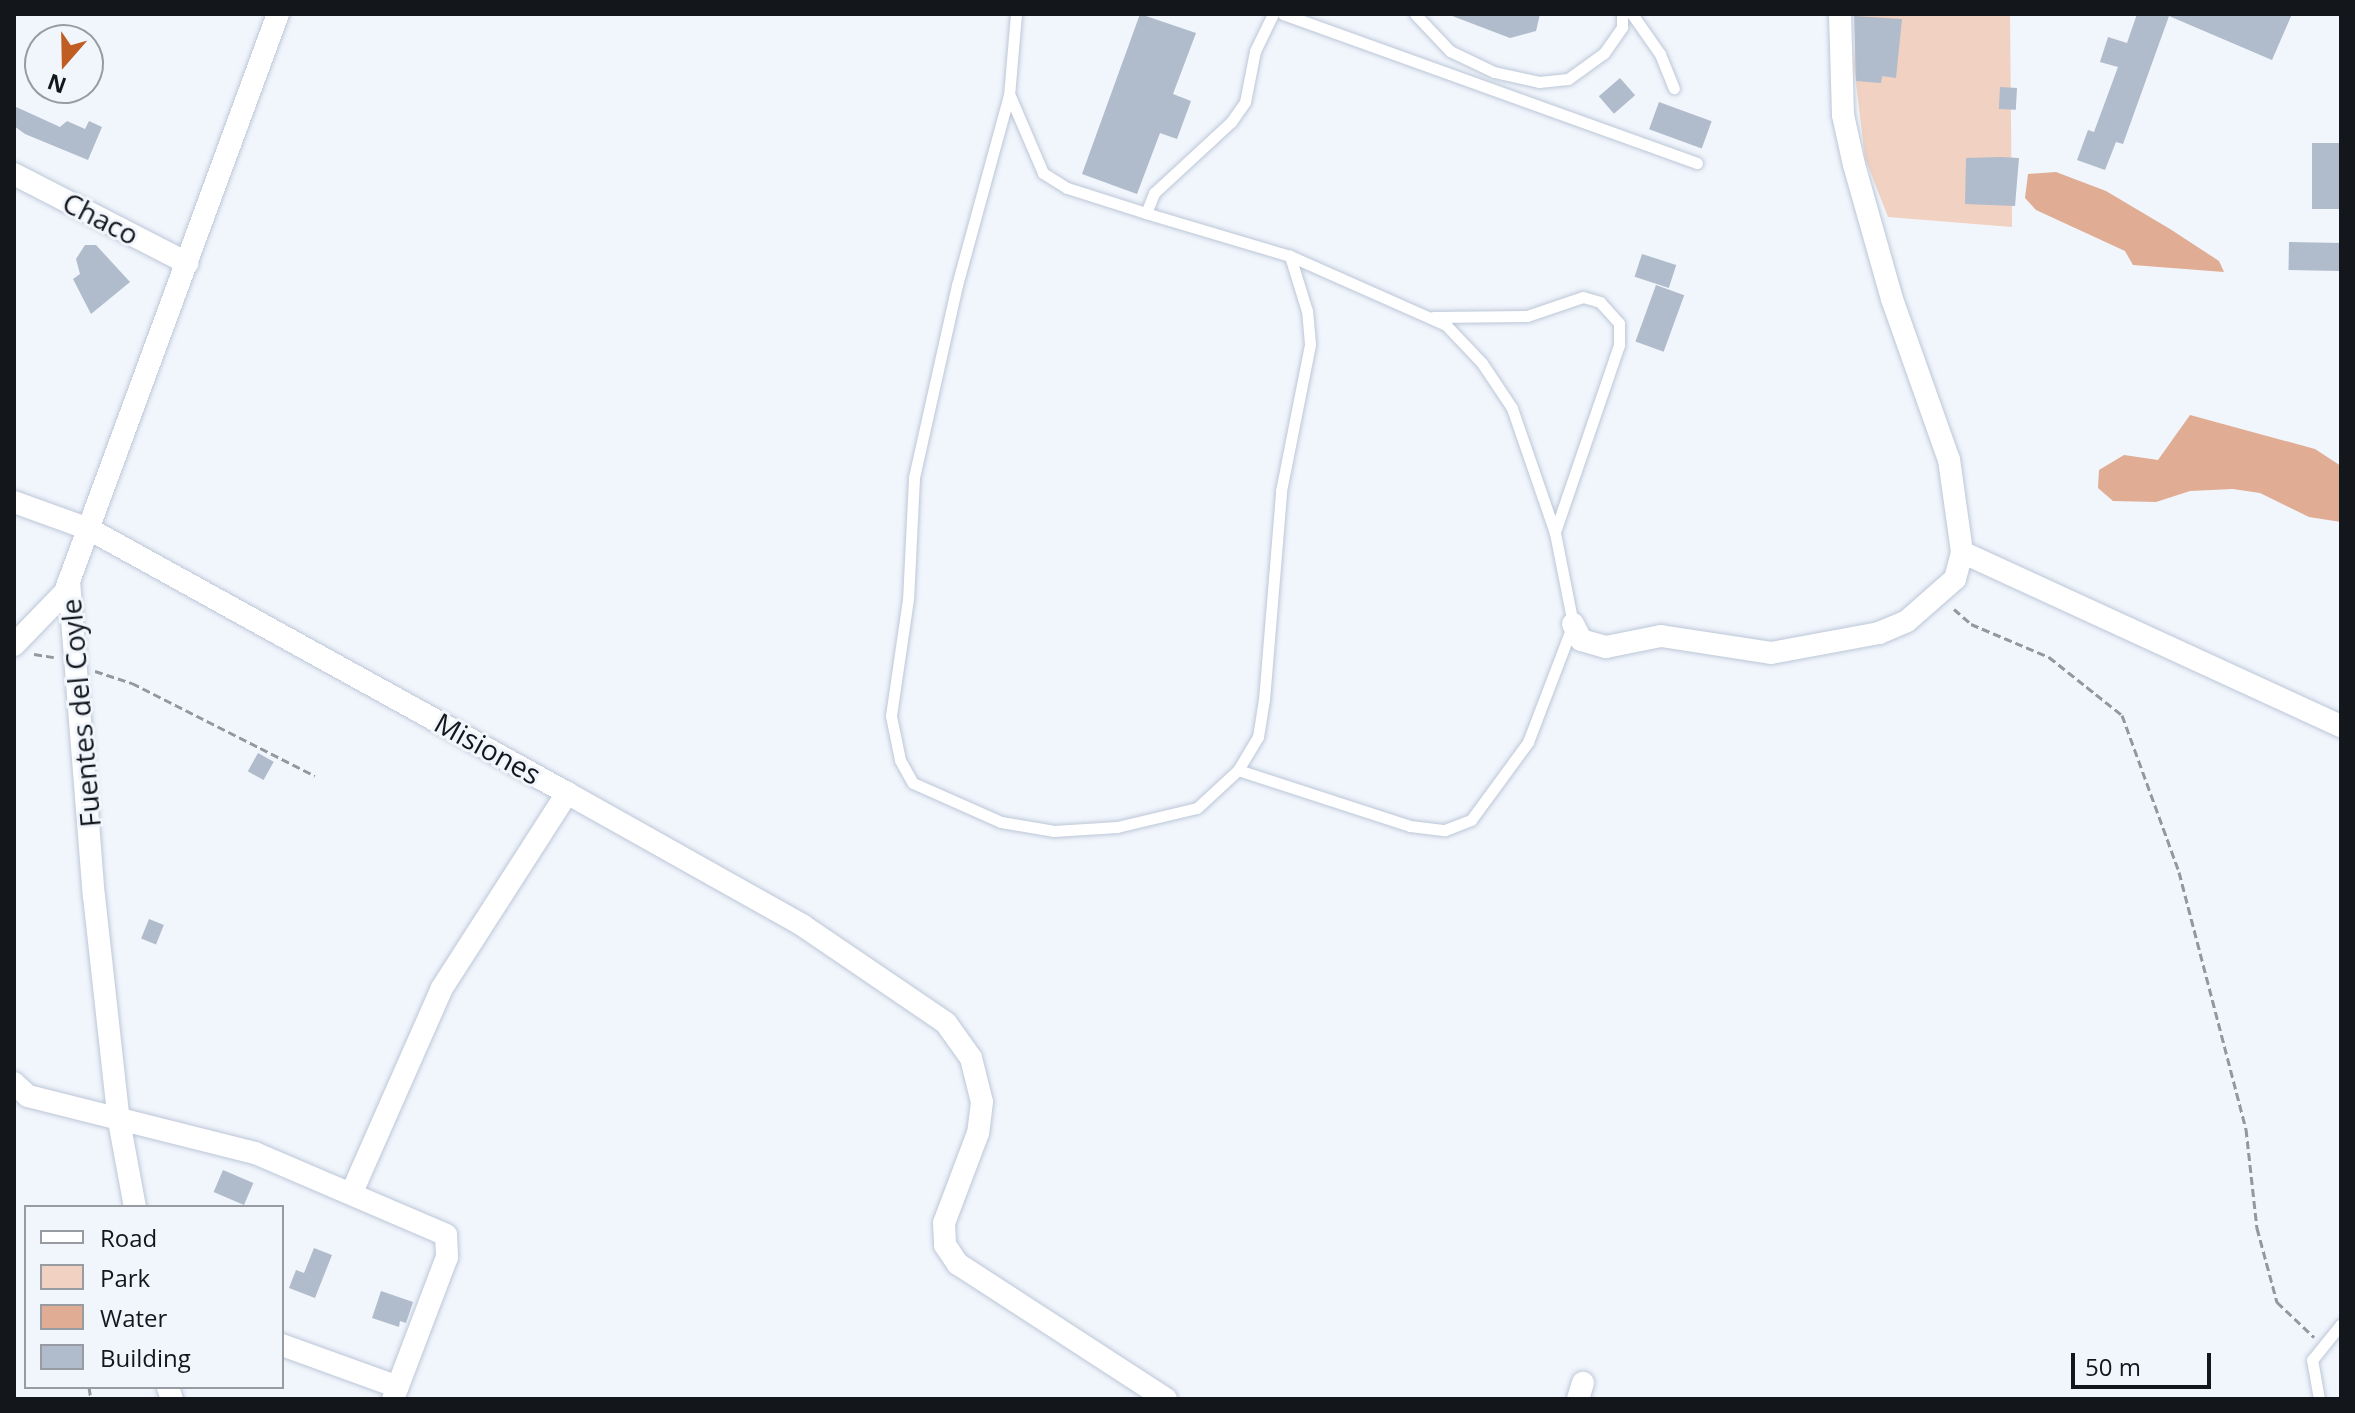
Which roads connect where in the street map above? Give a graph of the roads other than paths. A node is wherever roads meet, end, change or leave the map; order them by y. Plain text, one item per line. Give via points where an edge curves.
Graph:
1 (278, 14) edge
2 (1016, 14) edge
3 (1273, 14) edge
4 (1283, 14) edge
5 (1415, 14) edge
6 (1622, 14) edge
7 (1632, 14) edge
8 (1840, 14) edge
9 (1674, 88) dead end
10 (1009, 95) junction
11 (1697, 163) dead end
12 (14, 174) edge
13 (1146, 213) junction
14 (1290, 256) junction
15 (187, 263) junction
16 (1430, 316) junction
17 (14, 502) edge
18 (89, 529) junction
19 (1555, 533) junction
20 (1962, 552) junction
21 (69, 581) junction
22 (1573, 624) junction
23 (20, 649) edge
24 (2341, 726) edge
25 (1238, 770) junction
26 (567, 793) junction
27 (14, 1083) edge
28 (119, 1121) junction
29 (352, 1192) junction
30 (135, 1205) edge
31 (2341, 1324) edge
32 (284, 1346) edge
33 (396, 1393) edge
34 (1166, 1399) edge
35 (2319, 1399) edge

1 - 15 street, Fuentes del Coyle
2 - 10 lane
3 - 13 lane via 1255,51 1245,102 1231,122 1154,193
4 - 11 lane
5 - 6 lane via 1450,51 1494,72 1539,82 1568,79 1604,53 1622,27
7 - 9 lane via 1660,54
8 - 20 street via 1843,115 1892,299 1949,460
10 - 13 lane via 1043,173 1067,188
10 - 25 lane via 957,285 914,478 908,599 891,716 900,760 913,783 942,798 1001,822 1054,831 1117,827 1197,808
12 - 15 street, Chaco
13 - 14 lane
14 - 16 lane
14 - 25 lane via 1307,311 1310,344 1281,491 1258,737
15 - 18 street, Fuentes del Coyle
16 - 19 lane via 1482,363 1512,408
16 - 19 lane via 1527,316 1583,297 1600,302 1619,323 1619,345
17 - 18 street, Misiones
18 - 21 street, Fuentes del Coyle
18 - 26 street, Misiones
19 - 22 lane
20 - 22 street via 1955,579 1907,621 1879,633 1771,653 1661,636 1606,647 1581,640
20 - 24 street
21 - 23 street
21 - 28 street, Fuentes del Coyle via 94,896
22 - 25 lane via 1528,742 1471,820 1445,830 1410,826
26 - 29 street via 442,988
26 - 34 street, Misiones via 802,925 946,1023 971,1058 982,1102 978,1133 944,1223 945,1245 958,1264
27 - 28 street via 28,1096
28 - 29 street via 255,1153
28 - 30 street, Fuentes del Coyle
29 - 33 street via 432,1226 448,1242
31 - 35 lane via 2312,1360
32 - 33 street

